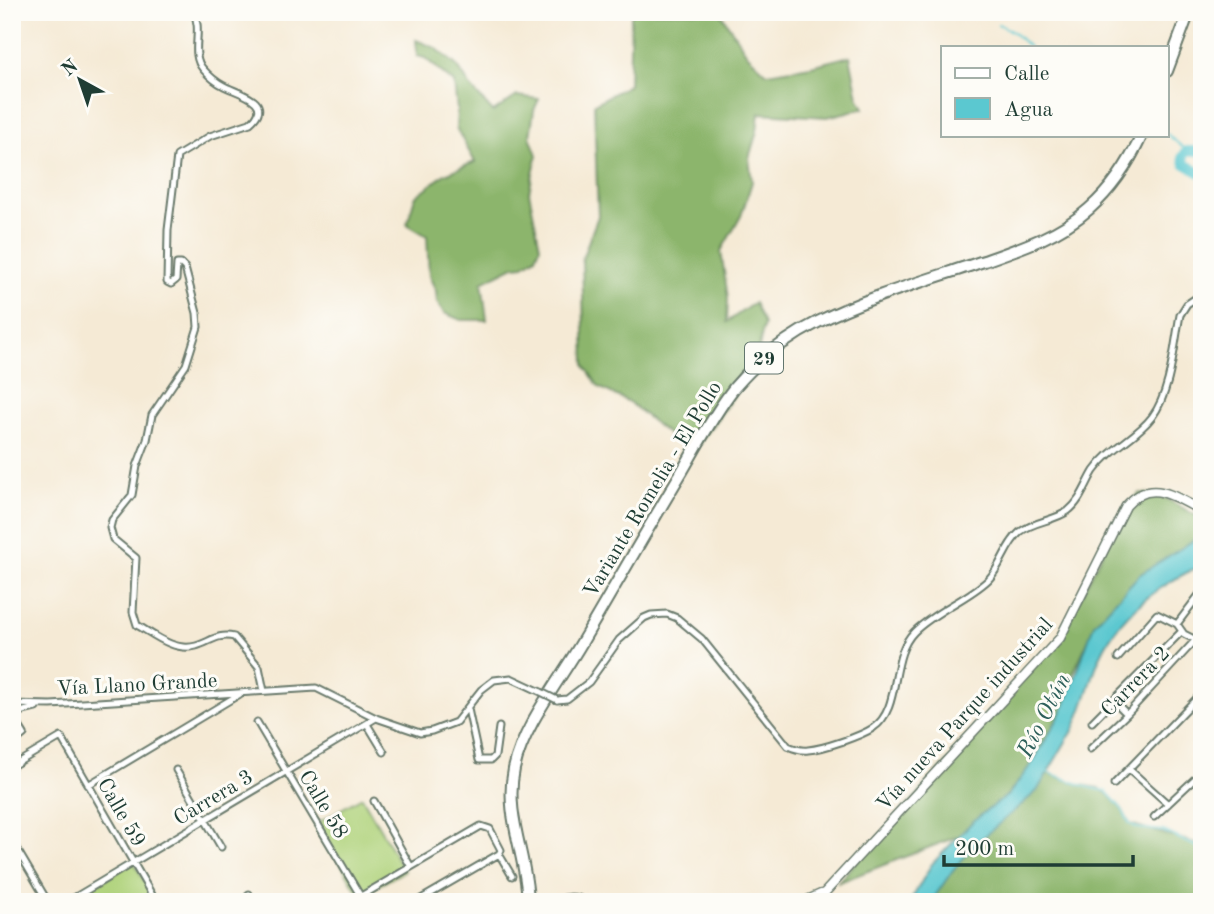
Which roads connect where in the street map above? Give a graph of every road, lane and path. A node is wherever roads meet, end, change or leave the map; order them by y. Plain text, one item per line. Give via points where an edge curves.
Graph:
1 (193, 12) edge
2 (1189, 12) edge
3 (1168, 68) edge
4 (1141, 136) edge
5 (1202, 295) edge
6 (1202, 511) edge
7 (1202, 591) edge
8 (1177, 624) junction
9 (1182, 631) junction
10 (1202, 633) edge
11 (1196, 640) junction
12 (1118, 659) dead end
13 (264, 691) junction
14 (243, 693) junction
15 (1202, 693) edge
16 (1114, 701) junction
17 (12, 704) edge
18 (51, 705) junction
19 (468, 709) junction
20 (12, 714) edge
21 (1127, 714) junction
22 (376, 718) junction
23 (257, 722) dead end
24 (1093, 722) dead end
25 (367, 724) junction
26 (499, 727) dead end
27 (12, 744) edge
28 (1090, 749) dead end
29 (384, 752) dead end
30 (12, 766) edge
31 (1129, 769) junction
32 (176, 770) dead end
33 (286, 772) junction
34 (1202, 772) edge
35 (88, 785) junction
36 (1114, 785) dead end
37 (374, 801) dead end
38 (1168, 804) junction
39 (1154, 817) dead end
40 (205, 820) junction
41 (12, 841) edge
42 (221, 847) dead end
43 (499, 854) junction
44 (134, 862) junction
45 (411, 867) junction
46 (512, 876) dead end
47 (249, 894) dead end
48 (821, 894) junction
49 (362, 899) edge
50 (48, 902) edge
51 (67, 902) edge
52 (156, 902) edge
53 (253, 902) edge
54 (351, 902) edge
55 (416, 902) edge
56 (528, 902) edge
57 (557, 902) edge
58 (583, 902) edge
59 (803, 902) edge
60 (816, 902) edge

1 - 13 street via 201,67 225,87 248,95 258,109 250,123 210,136 177,156 167,282 176,280 177,264 185,268 198,327 186,365 152,415 132,495 110,528 113,539 136,558 133,612 137,625 181,647 234,636 259,667
2 - 3 highway
4 - 56 highway, Variante Romelia - El Pollo / 29 via 1117,178 1088,209 1041,239 837,314 764,358 733,390 670,490 518,755 511,809
5 - 19 street, Vía Llano Grande, bridge via 1180,315 1164,392 1152,417 1105,457 1072,507 1020,532 988,580 914,633 898,663 888,709 873,729 811,750 788,746 702,639 667,614 644,618 619,640 589,682 567,699 557,700 519,680 501,678 488,683
6 - 48 main road, Vía nueva Parque industrial via 1155,490 1135,496 1125,506 1060,638
7 - 8 street
8 - 9 street
8 - 12 street via 1157,614
9 - 11 street
9 - 16 street
10 - 11 street, Carrera 2
11 - 21 street, Carrera 2
13 - 14 street, Vía Llano Grande
13 - 22 street, Vía Llano Grande via 316,688
14 - 18 street, Vía Llano Grande
14 - 35 street
15 - 31 street
16 - 21 street
16 - 24 street
17 - 18 street, Vía Llano Grande
18 - 20 street
19 - 22 street, Vía Llano Grande via 456,722 420,733
19 - 26 street via 479,760 495,756
20 - 27 street via 24,734
21 - 28 street, Carrera 2
22 - 25 street, Carrera 3
23 - 33 street, Calle 58
25 - 29 street
25 - 33 street, Carrera 3
30 - 35 street, Calle 59 via 61,737
31 - 36 street
31 - 38 street
32 - 40 street
33 - 40 street, Carrera 3
33 - 49 street, Calle 58
34 - 38 street
35 - 44 street, Calle 59
37 - 45 street
38 - 39 street
40 - 42 street
40 - 44 street, Carrera 3
41 - 50 street
43 - 45 street via 502,850 490,829 481,826
43 - 46 street
43 - 55 street
44 - 51 street, Carrera 3
44 - 52 street, Calle 59
45 - 49 street
47 - 53 street
48 - 59 main road, Vía nueva Parque industrial
48 - 60 main road, Vía nueva Parque industrial
49 - 54 street
57 - 58 main road

